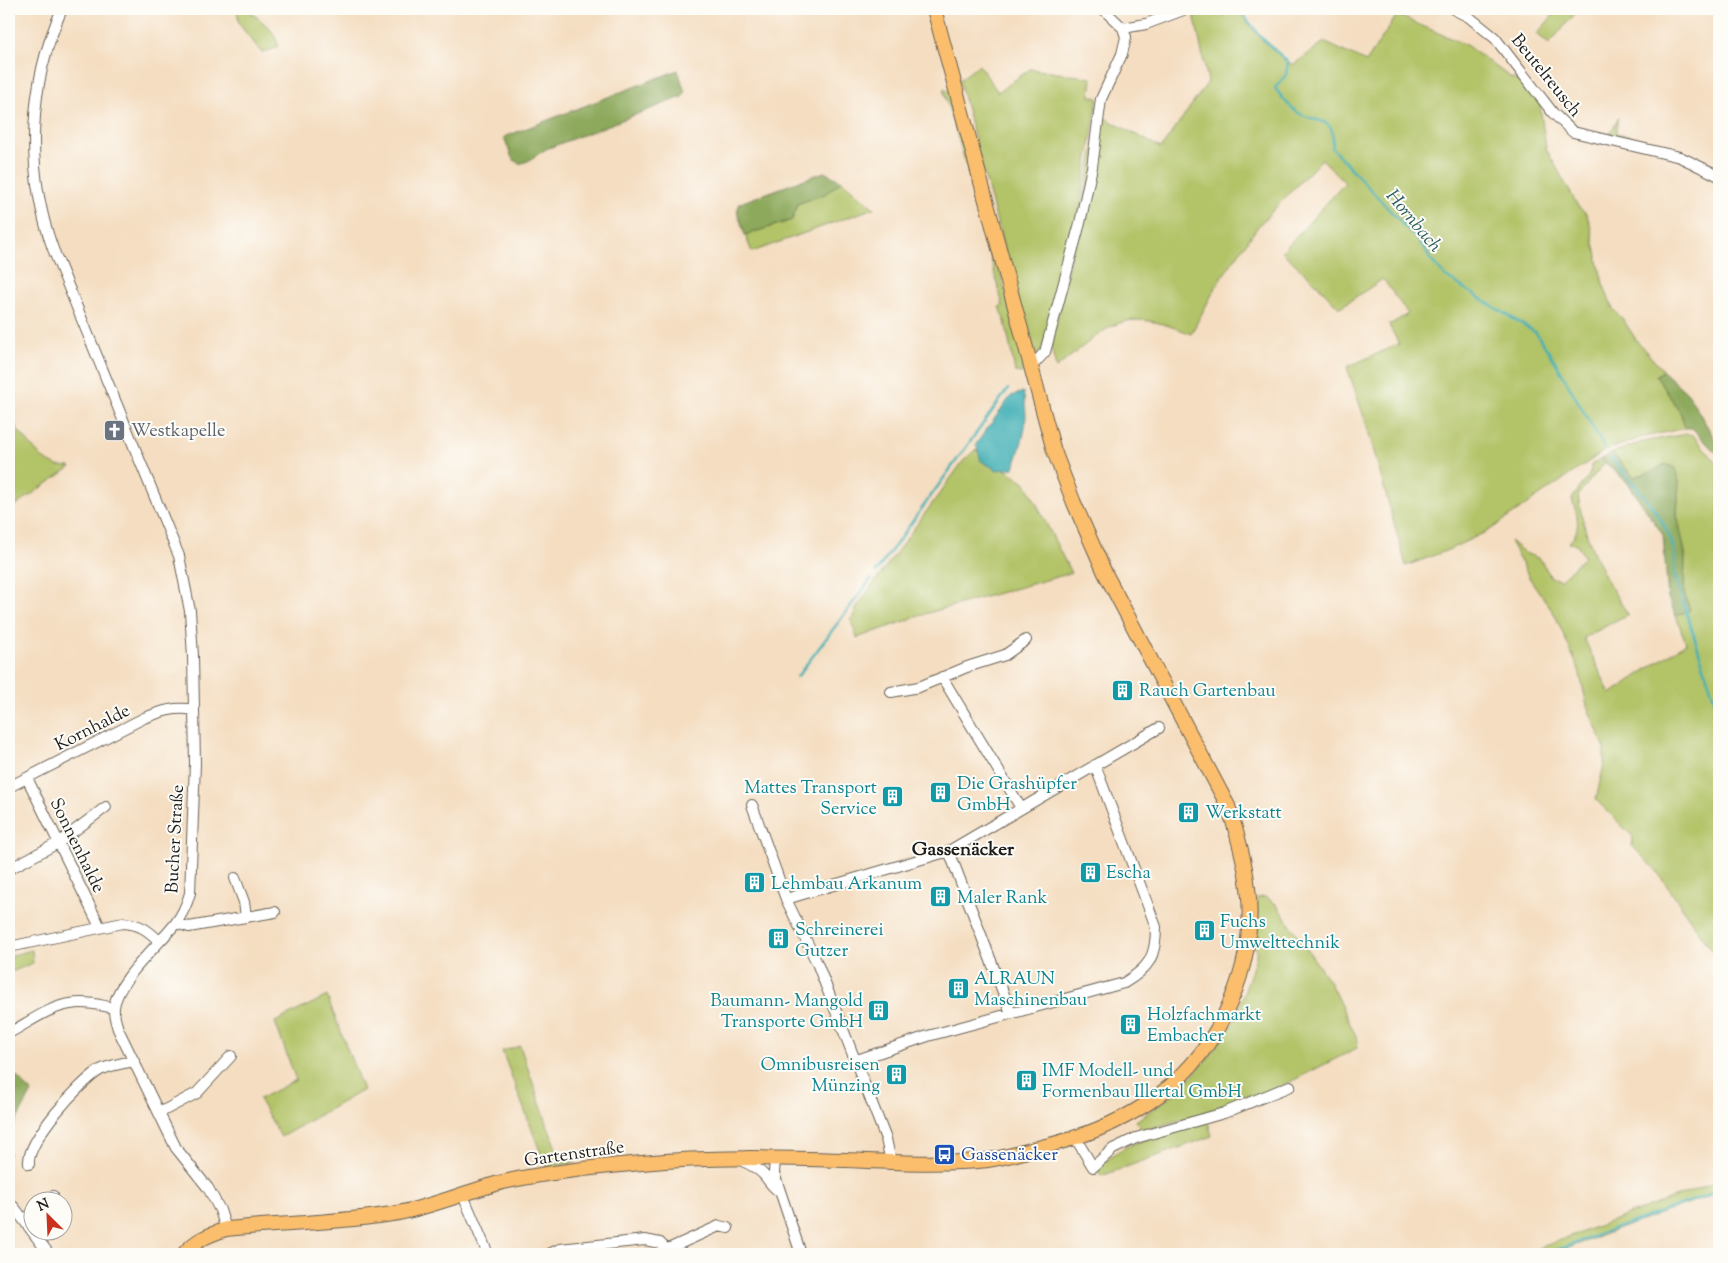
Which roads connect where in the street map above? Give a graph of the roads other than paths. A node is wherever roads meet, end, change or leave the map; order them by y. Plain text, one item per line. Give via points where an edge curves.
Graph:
1 (62, 9) edge
2 (934, 9) edge
3 (1102, 9) edge
4 (1186, 9) edge
5 (1453, 9) edge
6 (1123, 28) junction
7 (1719, 176) edge
8 (1030, 368) junction
9 (1026, 640) dead end
10 (942, 677) junction
11 (891, 692) dead end
12 (193, 710) junction
13 (1159, 728) dead end
14 (1095, 765) junction
15 (27, 778) junction
16 (9, 787) edge
17 (752, 805) dead end
18 (106, 807) dead end
19 (1021, 808) junction
20 (58, 843) junction
21 (948, 851) junction
22 (9, 869) edge
23 (235, 878) dead end
24 (786, 899) junction
25 (275, 912) dead end
26 (246, 917) junction
27 (176, 924) junction
28 (100, 927) junction
29 (159, 942) junction
30 (9, 947) edge
31 (114, 1008) junction
32 (1011, 1013) junction
33 (9, 1033) edge
34 (231, 1056) dead end
35 (134, 1061) junction
36 (854, 1061) junction
37 (1290, 1086) dead end
38 (159, 1113) junction
39 (1076, 1139) junction
40 (737, 1158) junction
41 (775, 1158) junction
42 (890, 1162) junction
43 (29, 1164) dead end
44 (780, 1192) junction
45 (462, 1193) junction
46 (14, 1207) dead end
47 (22, 1212) edge
48 (728, 1228) dead end
49 (226, 1229) junction
50 (41, 1240) edge
51 (670, 1252) edge
52 (48, 1254) edge
53 (184, 1254) edge
54 (488, 1254) edge
55 (549, 1254) edge
56 (802, 1254) edge

1 - 12 street, Bucher Straße via 45,58 35,105 34,170 38,198 53,249 179,556 190,611
2 - 8 main road, Gartenstraße
3 - 6 street
4 - 6 street via 1146,24
5 - 7 street, Beutelreusch via 1469,17 1495,38 1553,113 1573,132 1680,157
6 - 8 street via 1126,37 1122,54 1101,98 1092,167 1072,256 1045,352
8 - 39 main road, Gartenstraße via 1054,452 1088,536 1228,806 1241,843 1250,891 1244,962 1229,1007 1196,1061 1173,1085 1148,1104 1122,1120
9 - 10 street via 1005,655
10 - 11 street via 919,687
10 - 19 street
12 - 15 street, Kornhalde via 164,710 144,718
12 - 27 street, Bucher Straße via 195,763 190,893
13 - 14 street
14 - 19 street
14 - 32 street via 1156,927 1156,944 1150,962 1140,974 1124,983
15 - 16 street, Kornhalde
15 - 20 street, Sonnenhalde
17 - 24 street
18 - 20 street
19 - 21 street
20 - 22 street
20 - 28 street, Sonnenhalde
21 - 24 street
21 - 32 street
23 - 26 street
24 - 36 street via 817,963
25 - 26 street
26 - 27 street via 189,927
27 - 29 street, Bucher Straße
28 - 29 street via 136,924 148,930
28 - 30 street
29 - 31 street, Bucher Straße via 130,977
31 - 33 street via 70,1004
31 - 35 street via 118,1029
32 - 36 street
34 - 38 street via 197,1093
35 - 38 street
35 - 43 street via 114,1064 99,1071 77,1088 45,1129 28,1156
36 - 42 street via 886,1139
37 - 39 street via 1224,1113 1136,1138 1114,1149 1093,1167
38 - 49 street via 176,1148 208,1188
39 - 42 main road, Gartenstraße via 991,1160
40 - 41 main road, Gartenstraße
40 - 44 street via 752,1165 772,1188
40 - 45 main road, Gartenstraße via 643,1162 506,1182
41 - 42 main road, Gartenstraße
41 - 44 street via 774,1173
44 - 56 street
45 - 49 main road, Gartenstraße via 404,1212 368,1218
45 - 54 street
46 - 47 street
48 - 51 street via 719,1226
49 - 53 main road, Gartenstraße via 201,1239
50 - 52 street
51 - 55 street via 660,1244 645,1240 560,1249

